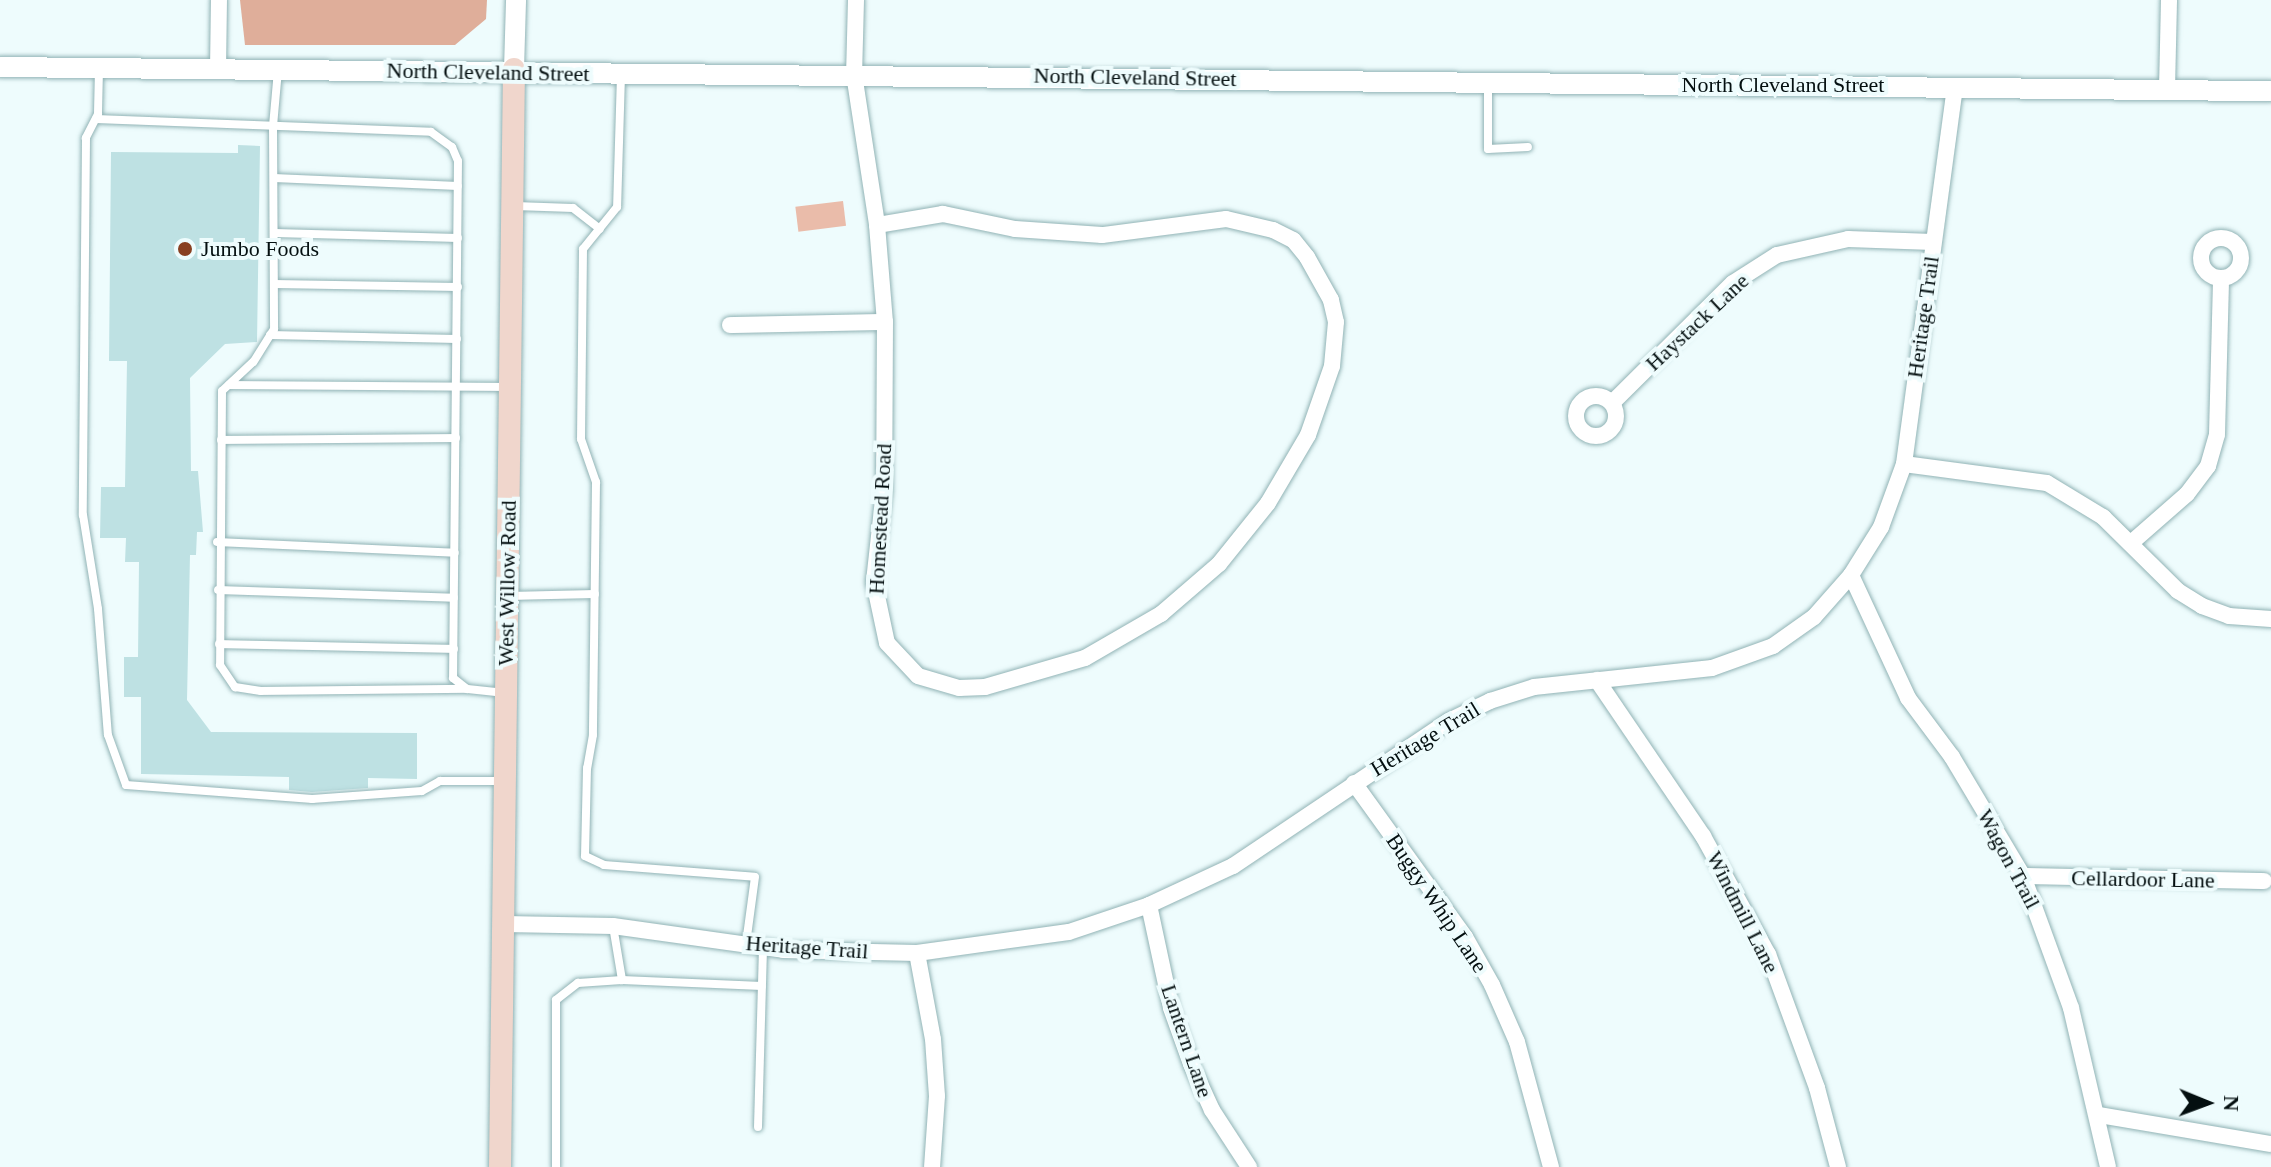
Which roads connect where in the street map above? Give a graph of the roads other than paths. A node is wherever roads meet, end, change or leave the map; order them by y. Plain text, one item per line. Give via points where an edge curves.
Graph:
1 (219, 0) edge
2 (516, 0) edge
3 (856, 0) edge
4 (2169, 0) edge
5 (0, 67) edge
6 (99, 68) junction
7 (514, 69) junction
8 (218, 70) junction
9 (278, 70) junction
10 (621, 74) junction
11 (854, 74) junction
12 (1488, 82) junction
13 (1955, 86) junction
14 (2167, 89) junction
15 (2271, 91) edge
16 (96, 119) junction
17 (273, 126) junction
18 (1528, 147) dead end
19 (274, 178) junction
20 (458, 186) junction
21 (510, 205) junction
22 (877, 225) junction
23 (600, 229) junction
24 (275, 233) junction
25 (458, 238) junction
26 (1933, 242) junction
27 (2221, 278) dead end
28 (274, 284) junction
29 (458, 287) junction
30 (885, 322) junction
31 (730, 325) dead end
32 (270, 335) junction
33 (457, 339) junction
34 (229, 385) junction
35 (508, 387) junction
36 (457, 388) junction
37 (1612, 403) dead end
38 (456, 438) junction
39 (221, 440) junction
40 (1904, 464) junction
41 (217, 542) junction
42 (2131, 543) junction
43 (455, 553) junction
44 (1851, 575) junction
45 (218, 590) junction
46 (595, 594) junction
47 (506, 596) junction
48 (454, 598) junction
49 (2271, 619) edge
50 (219, 644) junction
51 (454, 649) junction
52 (1597, 680) junction
53 (467, 689) junction
54 (506, 693) junction
55 (505, 781) junction
56 (1354, 783) junction
57 (2023, 876) junction
58 (2264, 881) dead end
59 (1149, 905) junction
60 (504, 924) junction
61 (613, 926) junction
62 (755, 946) junction
63 (917, 953) junction
64 (622, 980) junction
65 (762, 986) junction
66 (2099, 1115) junction
67 (758, 1127) dead end
68 (2271, 1144) edge
69 (500, 1167) edge
70 (556, 1167) edge
71 (932, 1167) edge
72 (1249, 1167) edge
73 (1551, 1167) edge
74 (1838, 1167) edge
75 (2108, 1167) edge

1 - 8 street
2 - 7 street, West Willow Road
3 - 11 street, Homestead Road
4 - 14 street
5 - 6 street, North Cleveland Street
6 - 8 street, North Cleveland Street
6 - 16 lane
7 - 9 street, North Cleveland Street
7 - 10 street, North Cleveland Street
7 - 21 main road, West Willow Road
8 - 9 street, North Cleveland Street
9 - 17 lane
10 - 11 street, North Cleveland Street
10 - 23 lane via 617,207
11 - 12 street, North Cleveland Street
11 - 22 street, Homestead Road
12 - 13 street, North Cleveland Street
12 - 18 lane via 1488,149
13 - 14 street, North Cleveland Street
13 - 26 street, Heritage Trail
14 - 15 street, North Cleveland Street
16 - 17 lane
16 - 55 lane via 86,138 83,515 98,609 108,735 126,785 312,799 422,791 440,781
17 - 19 lane
17 - 20 lane via 431,132 452,147
19 - 20 lane
19 - 24 lane
20 - 25 lane
21 - 23 lane via 573,208
21 - 35 main road, West Willow Road
22 - 30 street, Homestead Road
22 - 30 street, Homestead Road via 943,214 1015,229 1102,235 1200,219 1250,222 1293,240 1319,276 1336,322 1332,366 1308,435 1268,503 1219,564 1161,614 1085,658 1010,682 959,688 918,676 901,660 887,643 875,602 884,491
23 - 46 lane via 583,249 581,439 596,482
24 - 25 lane
24 - 28 lane
25 - 29 lane
26 - 37 street, Haystack Lane via 1848,239 1777,255 1733,283
26 - 40 street, Heritage Trail
27 - 42 street via 2217,434 2208,466 2187,494
28 - 29 lane
28 - 32 lane
29 - 33 lane
30 - 31 street
32 - 33 lane
32 - 34 lane
33 - 36 lane
34 - 36 lane
34 - 39 lane via 222,391
35 - 36 lane
35 - 47 main road, West Willow Road
36 - 38 lane
38 - 39 lane
38 - 43 lane
39 - 41 lane
40 - 42 street via 2047,483 2103,517
40 - 44 street, Heritage Trail via 1881,527
41 - 43 lane
41 - 45 lane
42 - 49 street via 2178,591 2202,606 2229,616
43 - 48 lane
44 - 52 street, Heritage Trail via 1814,617 1773,646 1712,668
44 - 57 street, Wagon Trail via 1908,698 1952,757
45 - 48 lane
45 - 50 lane
46 - 47 lane
46 - 62 lane via 585,856 604,865 755,877
47 - 54 main road, West Willow Road
48 - 51 lane
50 - 51 lane
50 - 53 lane via 220,665 235,687
51 - 53 lane via 453,678
52 - 56 street, Heritage Trail via 1534,687 1490,701
52 - 74 street, Windmill Lane via 1703,836 1768,954 1817,1088
53 - 54 lane
54 - 55 main road, West Willow Road
55 - 60 main road, West Willow Road
56 - 59 street, Heritage Trail via 1233,866
56 - 73 street, Buggy Whip Lane via 1465,937 1492,985 1517,1042
57 - 58 street, Cellardoor Lane
57 - 66 street, Wagon Trail via 2071,1008
59 - 63 street, Heritage Trail via 1069,932
59 - 72 street, Lantern Lane via 1171,1008 1191,1064 1212,1110
60 - 61 street, Heritage Trail
60 - 69 main road, West Willow Road
61 - 62 street, Heritage Trail
61 - 64 lane
62 - 63 street, Heritage Trail
62 - 65 lane
63 - 71 street via 935,1068
64 - 65 lane
64 - 70 lane via 578,983 556,1000
65 - 67 lane
66 - 68 street
66 - 75 street, Wagon Trail

